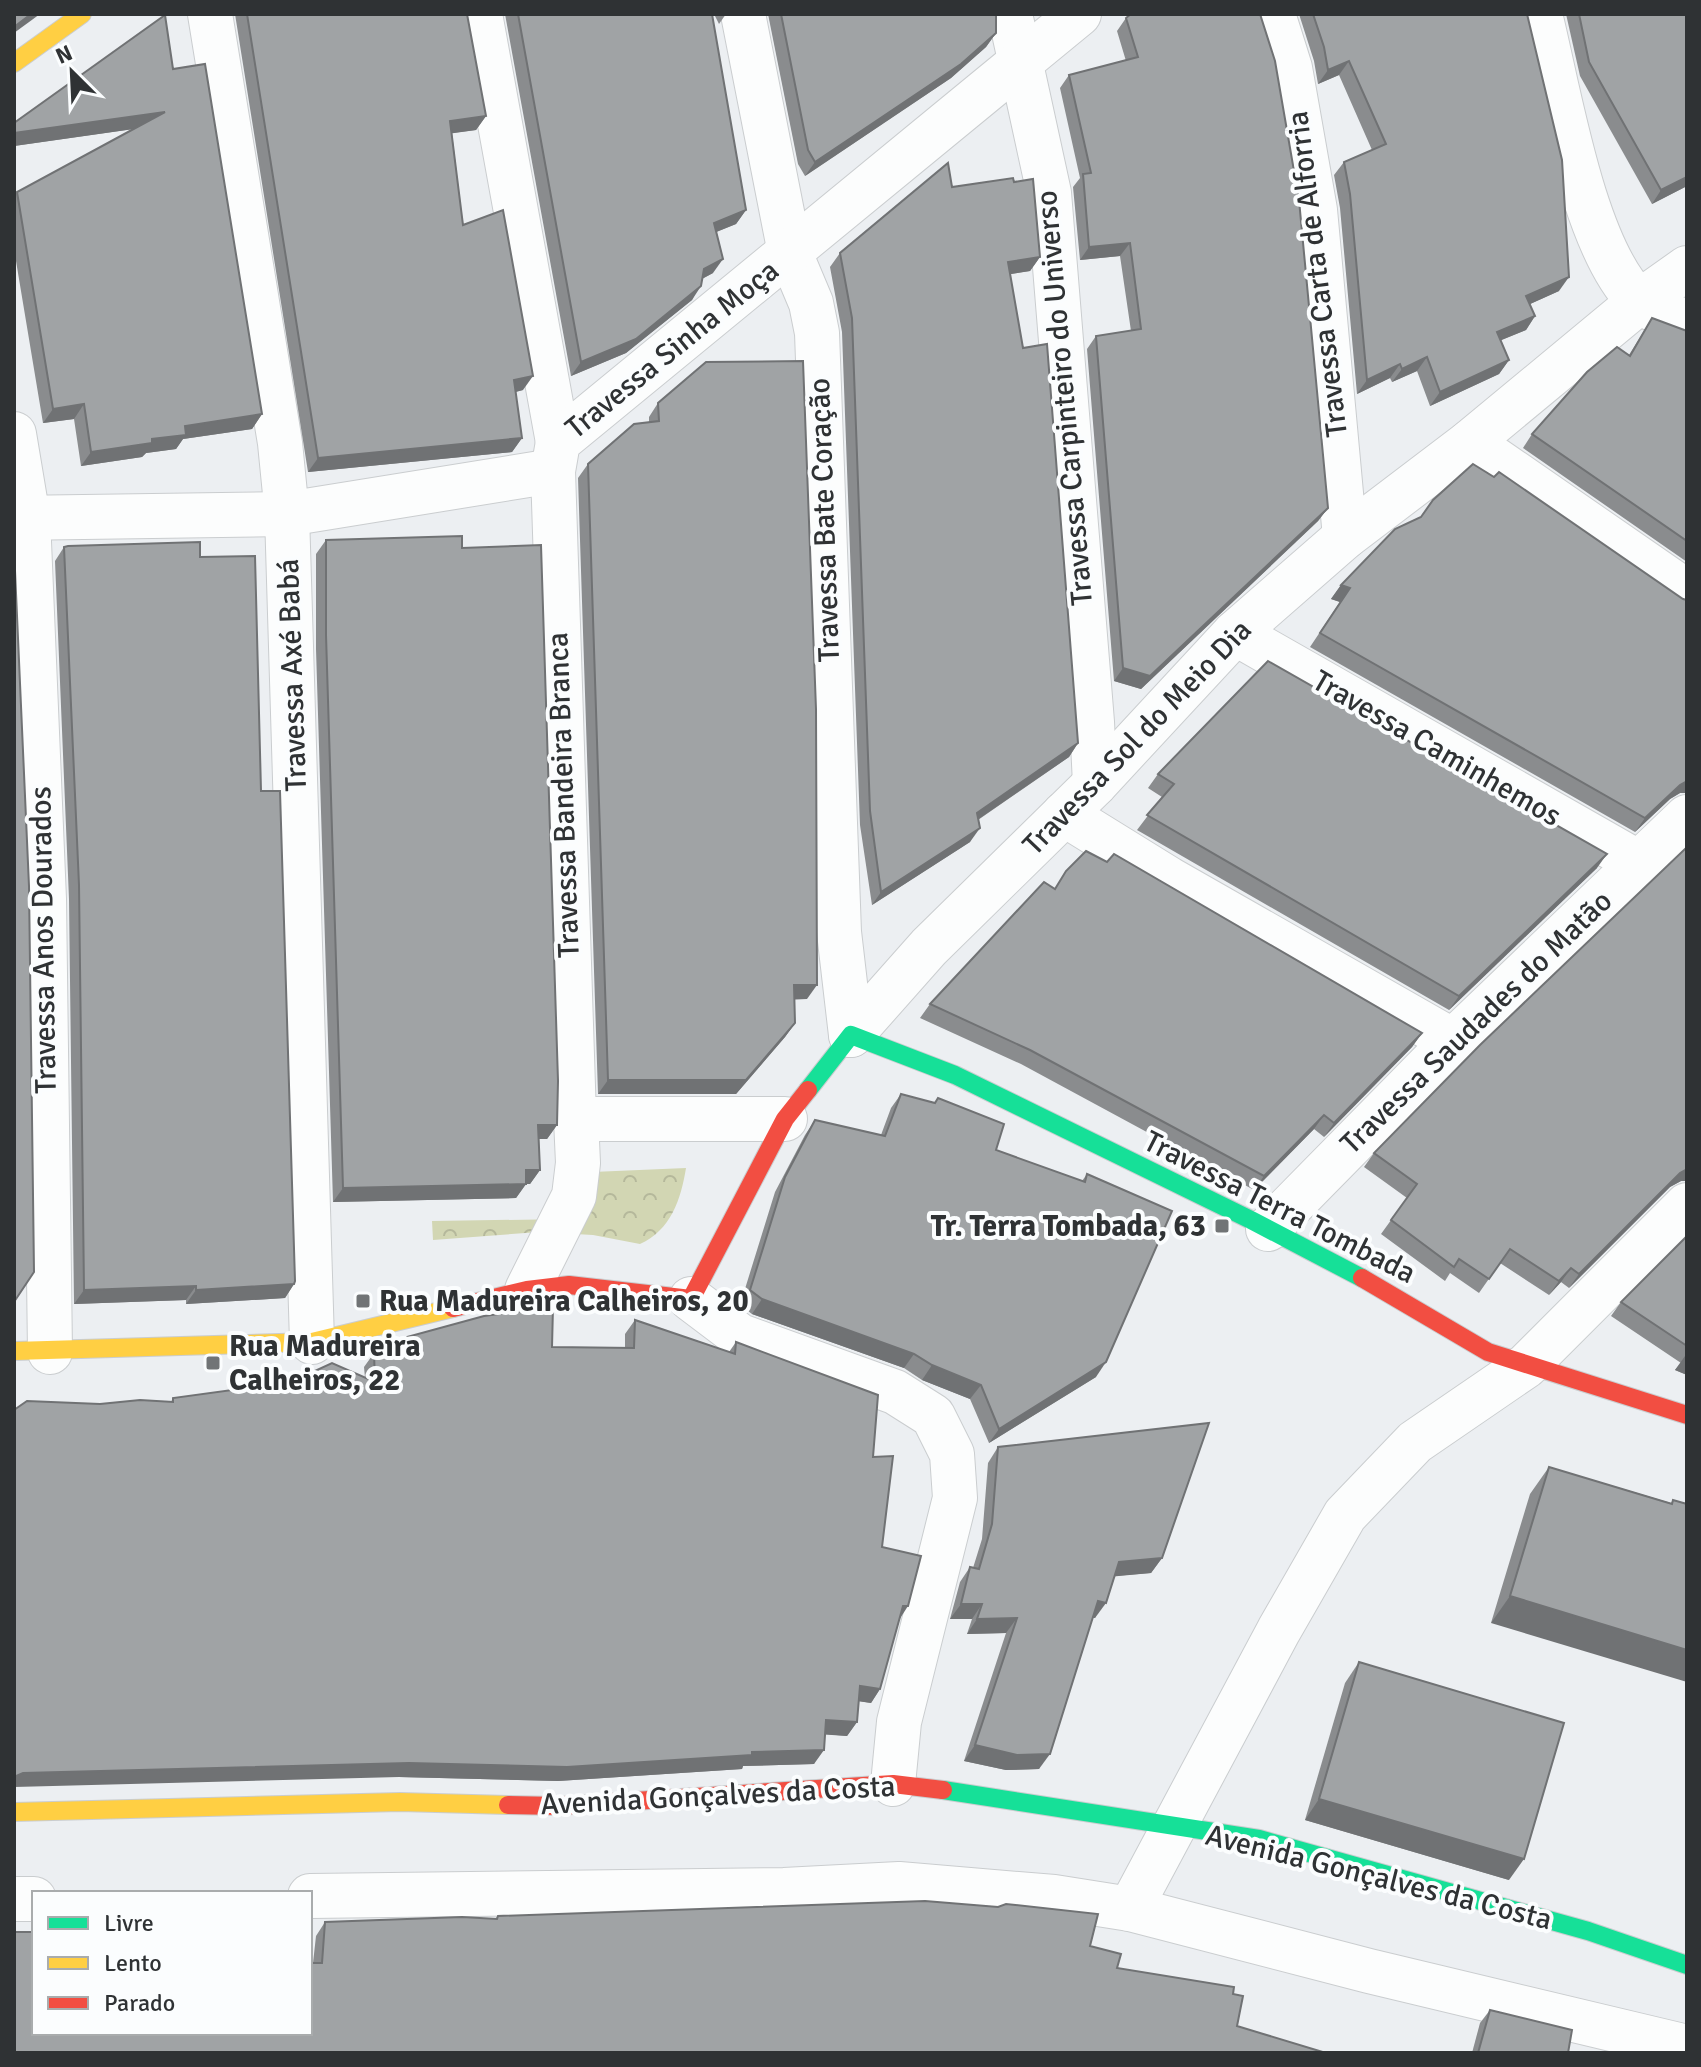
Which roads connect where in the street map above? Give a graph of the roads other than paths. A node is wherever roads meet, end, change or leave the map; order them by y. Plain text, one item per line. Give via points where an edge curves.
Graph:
1 (82, 14) edge
2 (210, 14) edge
3 (480, 14) edge
4 (743, 14) edge
5 (1010, 14) edge
6 (1079, 14) edge
7 (1273, 14) edge
8 (1540, 14) edge
9 (14, 63) edge
10 (1020, 65) junction
11 (790, 253) junction
12 (1687, 268) edge
13 (1639, 302) junction
14 (1687, 322) edge
15 (14, 434) edge
16 (1470, 442) junction
17 (556, 456) junction
18 (287, 514) junction
19 (21, 518) edge
20 (1345, 537) junction
21 (1687, 592) edge
22 (1235, 633) junction
23 (1079, 799) junction
24 (1687, 817) edge
25 (1639, 863) junction
26 (851, 1035) junction
27 (1453, 1041) junction
28 (576, 1119) junction
29 (785, 1119) junction
30 (1687, 1205) edge
31 (1268, 1229) junction
32 (527, 1290) junction
33 (691, 1299) junction
34 (312, 1342) junction
35 (32, 1351) edge
36 (1526, 1366) junction
37 (1687, 1415) edge
38 (893, 1784) junction
39 (14, 1812) edge
40 (1175, 1826) junction
41 (312, 1896) edge
42 (1130, 1909) junction
43 (1687, 1965) edge
44 (1687, 2047) edge

1 - 9 street
2 - 18 street, Travessa Axé Babá
3 - 17 street, Travessa Bandeira Branca
4 - 11 street, Travessa Bate Coração
5 - 10 street, Travessa Carpinteiro do Universo
6 - 10 street, Travessa Sinha Moça
7 - 20 street, Travessa Carta de Alforria via 1290,68 1315,210
8 - 13 street via 1581,184 1616,274
10 - 11 street, Travessa Sinha Moça
10 - 23 street, Travessa Carpinteiro do Universo via 1049,193 1092,722
11 - 17 street, Travessa Sinha Moça
11 - 26 street, Travessa Bate Coração via 817,333 839,932
12 - 13 street, Travessa Sol do Meio Dia
13 - 14 street
13 - 16 street, Travessa Sol do Meio Dia
15 - 19 street, Travessa Anos Dourados
16 - 20 street, Travessa Sol do Meio Dia
16 - 21 street
17 - 18 street, Travessa Sinha Moça
17 - 28 street, Travessa Bandeira Branca
18 - 19 street, Travessa Sinha Moça
18 - 34 street, Travessa Axé Babá
19 - 35 street, Travessa Anos Dourados via 44,899
20 - 22 street, Travessa Sol do Meio Dia
22 - 23 street, Travessa Sol do Meio Dia
22 - 25 street, Travessa Caminhemos
23 - 26 street, Travessa Sol do Meio Dia via 929,947
23 - 27 street via 1169,879
24 - 25 street, Travessa Saudades do Matão
25 - 27 street, Travessa Saudades do Matão
26 - 29 street, Travessa Sol do Meio Dia
26 - 31 street, Travessa Terra Tombada via 955,1075
27 - 31 street, Travessa Saudades do Matão
28 - 29 street
28 - 32 street, Travessa Bandeira Branca via 574,1196
29 - 33 street, Travessa Sol do Meio Dia
30 - 36 street
31 - 36 street, Travessa Terra Tombada via 1488,1352
32 - 33 street via 569,1285
32 - 34 street
33 - 38 street via 740,1336 895,1392 933,1416 952,1454 955,1498 899,1722
34 - 35 street
36 - 37 street, Travessa Terra Tombada
36 - 40 street via 1415,1442 1345,1515
38 - 39 street, Avenida Gonçalves da Costa via 558,1806 400,1802
38 - 40 street, Avenida Gonçalves da Costa
40 - 42 street
40 - 43 street, Avenida Gonçalves da Costa via 1259,1839 1588,1931
41 - 42 street via 899,1884
42 - 44 street

